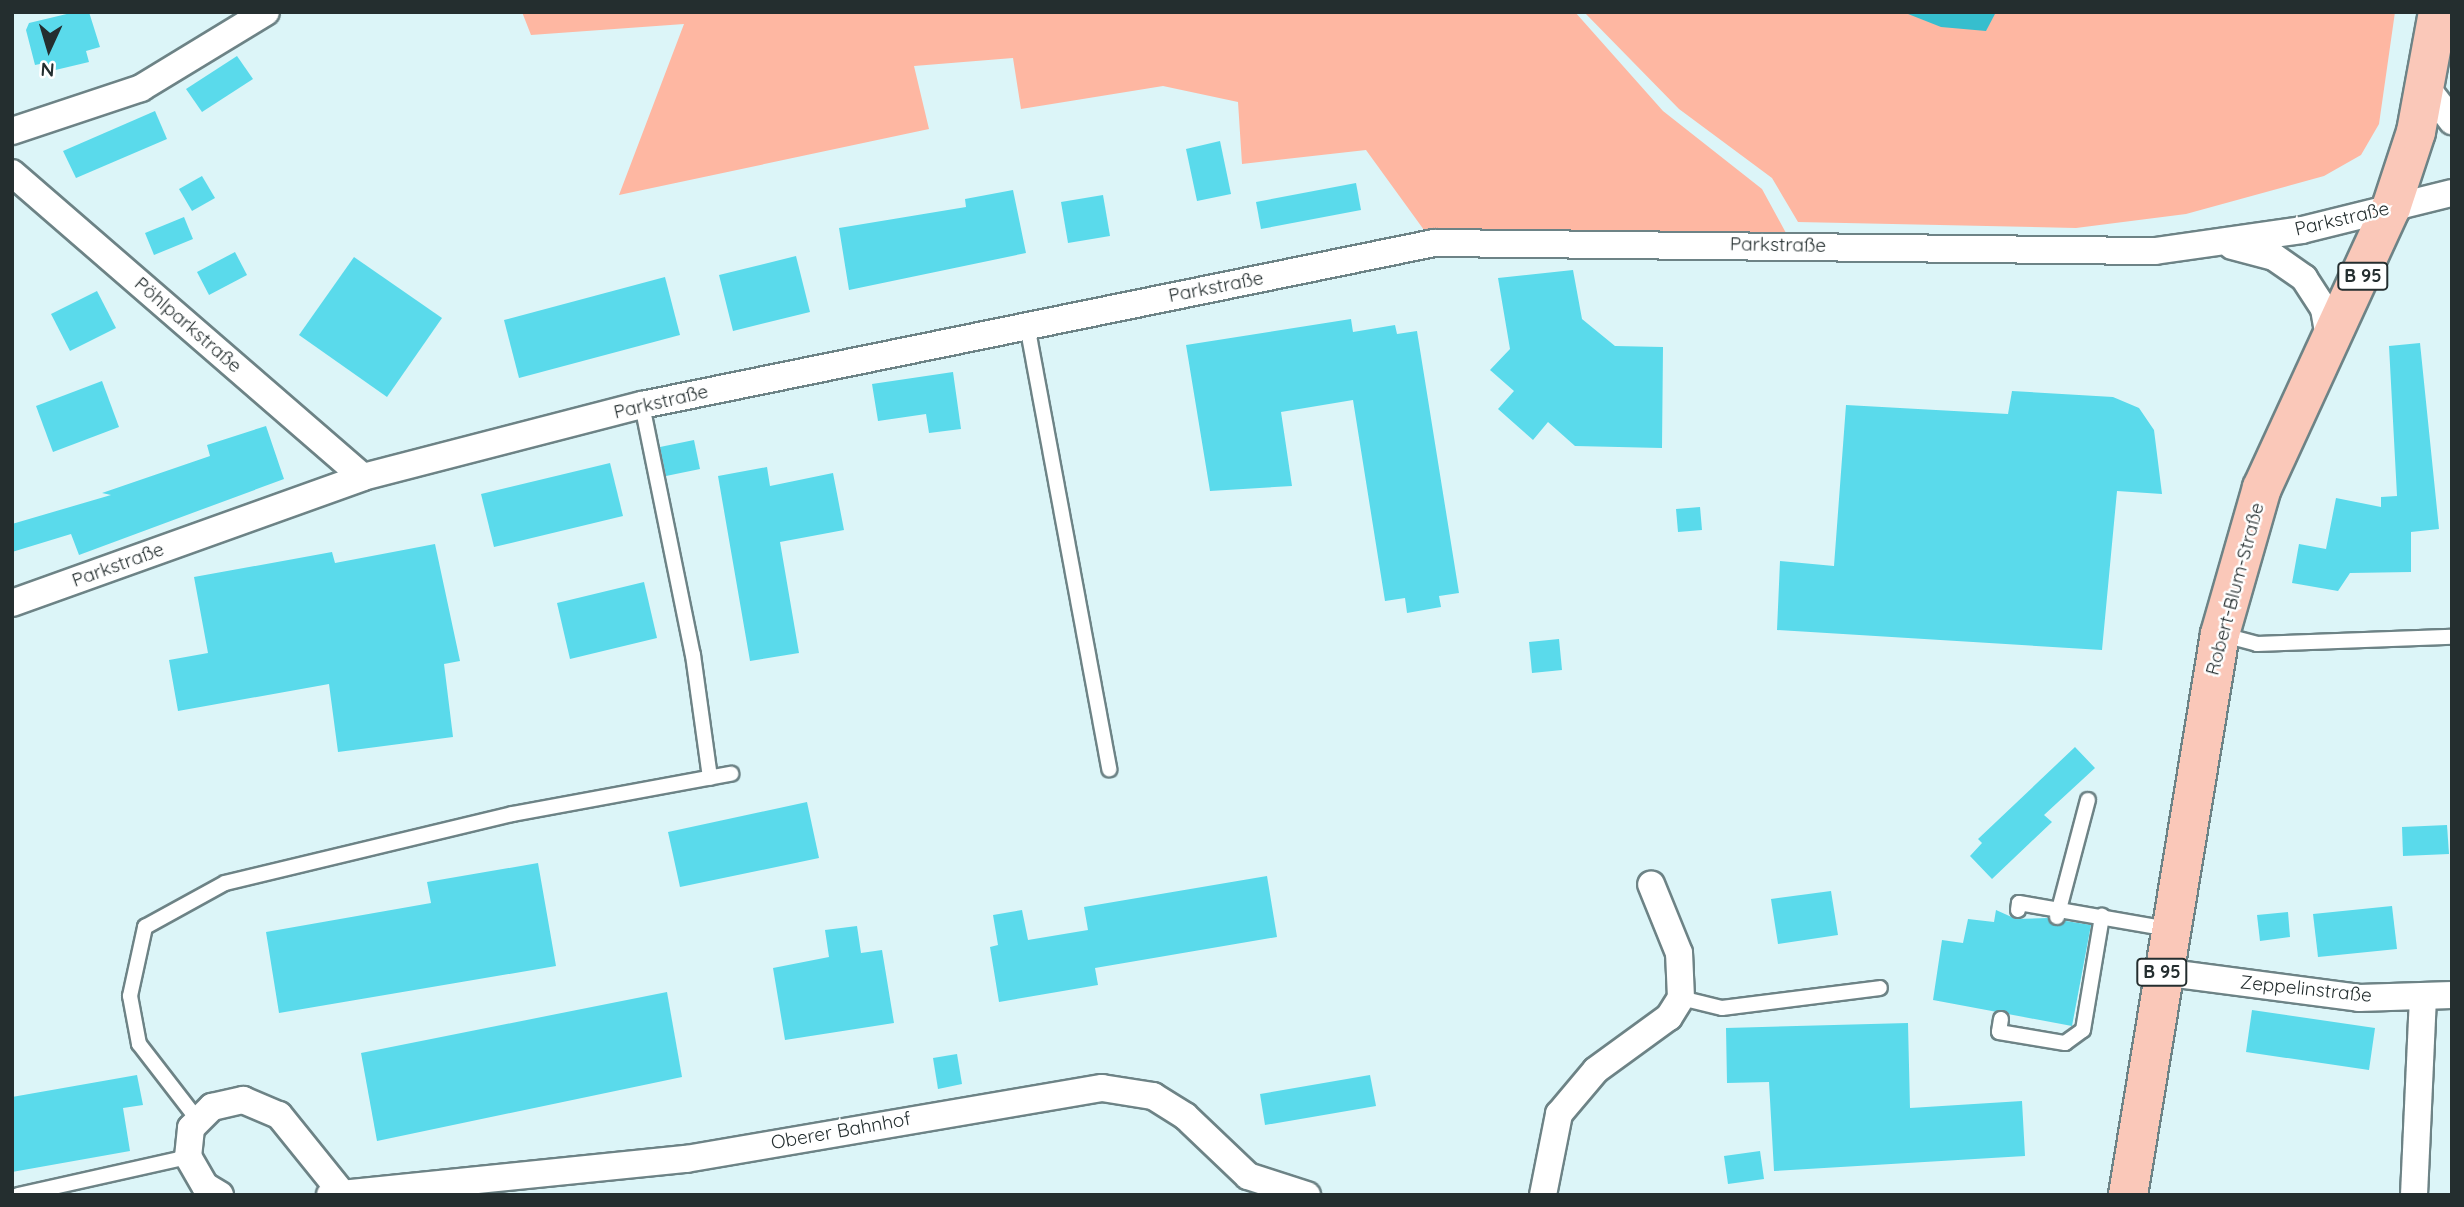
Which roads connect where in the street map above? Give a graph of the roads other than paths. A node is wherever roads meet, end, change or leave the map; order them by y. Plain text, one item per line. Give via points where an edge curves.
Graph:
1 (266, 12) edge
2 (2438, 12) edge
3 (2427, 87) junction
4 (2452, 121) edge
5 (12, 131) edge
6 (12, 173) edge
7 (2452, 193) edge
8 (2391, 208) junction
9 (2220, 243) junction
10 (1027, 325) junction
11 (2330, 343) junction
12 (642, 405) junction
13 (363, 477) junction
14 (12, 603) edge
15 (2220, 634) junction
16 (2452, 637) edge
17 (1109, 769) dead end
18 (731, 774) dead end
19 (710, 778) junction
20 (2088, 800) dead end
21 (1651, 884) dead end
22 (2018, 911) dead end
23 (2058, 913) junction
24 (2102, 916) junction
25 (2168, 929) junction
26 (2162, 972) junction
27 (1880, 988) dead end
28 (2452, 995) edge
29 (2423, 996) junction
30 (1681, 998) junction
31 (2001, 1019) dead end
32 (197, 1119) junction
33 (188, 1157) junction
34 (336, 1194) edge
35 (18, 1195) edge
36 (220, 1195) edge
37 (1307, 1195) edge
38 (1543, 1195) edge
39 (2128, 1195) edge
40 (2414, 1195) edge

1 - 5 street via 141,88
2 - 3 main road, Robert-Blum-Straße / B 95
3 - 4 street
3 - 8 main road, Robert-Blum-Straße / B 95
6 - 13 street, Pöhlparkstraße
7 - 8 street, Parkstraße
8 - 9 street, Parkstraße
8 - 11 main road, Robert-Blum-Straße / B 95
9 - 10 street, Parkstraße via 2085,254 1434,243
9 - 11 street via 2274,257 2304,278 2324,309
10 - 12 street, Parkstraße
10 - 17 lane
11 - 15 main road, Robert-Blum-Straße / B 95 via 2262,488
12 - 13 street, Parkstraße
12 - 19 lane via 694,655
13 - 14 street, Parkstraße
15 - 16 lane via 2256,644
15 - 25 main road, Robert-Blum-Straße / B 95
18 - 19 lane
19 - 32 lane via 512,814 225,883 145,927 130,996 139,1044
20 - 23 lane
21 - 30 street via 1679,953
22 - 23 lane via 2020,902
23 - 24 lane
24 - 25 lane
24 - 31 lane via 2083,1030 2066,1043 2039,1032 1999,1032
25 - 26 main road, Robert-Blum-Straße / B 95
26 - 29 street, Zeppelinstraße via 2359,998
26 - 39 main road, Robert-Blum-Straße / B 95
27 - 30 lane via 1722,1008
28 - 29 street, Zeppelinstraße
29 - 40 street
30 - 38 street via 1669,1017 1596,1070 1559,1114
32 - 33 street
32 - 34 street, Oberer Bahnhof via 231,1100 262,1104 279,1115
33 - 35 lane
33 - 36 street via 205,1186
34 - 37 street, Oberer Bahnhof via 686,1159 1102,1088 1153,1096 1185,1116 1248,1176

